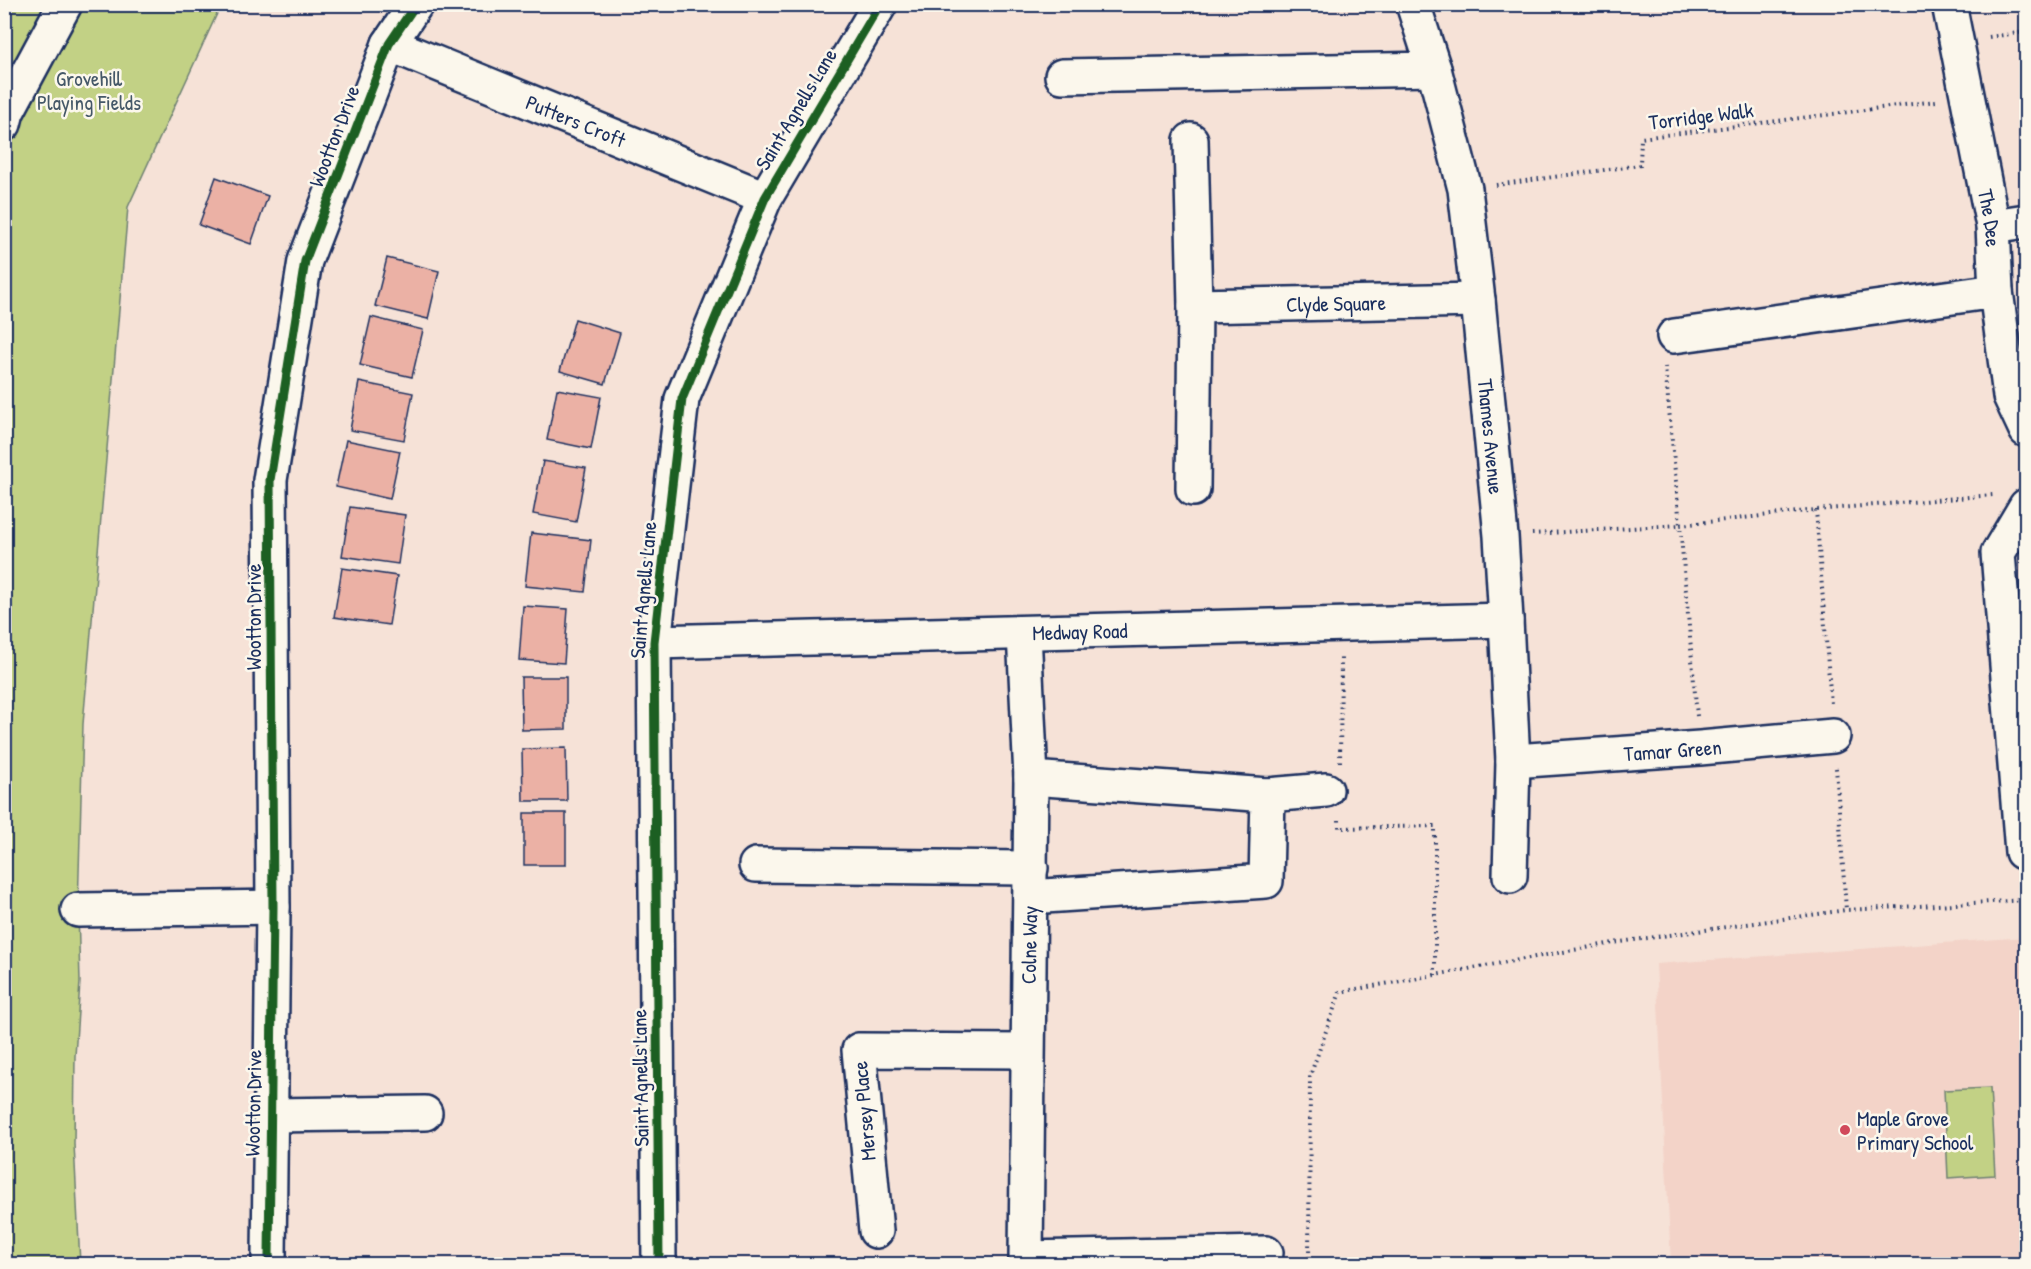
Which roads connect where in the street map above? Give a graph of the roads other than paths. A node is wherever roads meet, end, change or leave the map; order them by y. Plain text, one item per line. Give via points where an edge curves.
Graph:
1 (65, 4) edge
2 (416, 4) edge
3 (880, 4) edge
4 (1413, 4) edge
5 (1949, 4) edge
6 (389, 44) junction
7 (1434, 69) junction
8 (1062, 76) dead end
9 (4, 124) edge
10 (1191, 140) dead end
11 (765, 198) junction
12 (2026, 221) edge
13 (1993, 226) junction
14 (1996, 291) junction
15 (1478, 300) junction
16 (1195, 306) junction
17 (1669, 346) road end
18 (2026, 430) edge
19 (1192, 489) dead end
20 (2015, 500) edge
21 (1506, 620) junction
22 (1024, 633) junction
23 (654, 642) junction
24 (1833, 736) dead end
25 (1514, 761) junction
26 (1030, 778) junction
27 (1335, 791) road end
28 (1268, 795) junction
29 (2022, 852) dead end
30 (756, 865) dead end
31 (1510, 876) dead end
32 (1030, 883) junction
33 (273, 907) junction
34 (78, 910) dead end
35 (1027, 1051) junction
36 (425, 1113) dead end
37 (270, 1115) junction
38 (876, 1231) dead end
39 (1266, 1253) dead end
40 (268, 1257) dead end
41 (659, 1264) edge

1 - 9 street
2 - 6 street, Wootton Drive
3 - 11 street, Saint Agnells Lane
4 - 7 street, Thames Avenue
5 - 13 street, The Dee
6 - 11 street, Putters Croft
6 - 33 street, Wootton Drive via 305,261 270,480
7 - 8 street
7 - 15 street, Thames Avenue via 1465,189
10 - 16 street
11 - 23 street, Saint Agnells Lane via 682,399
12 - 13 street
13 - 14 street, The Dee
14 - 17 street
14 - 18 street, The Dee via 2010,396
15 - 16 street, Clyde Square
15 - 21 street, Thames Avenue
16 - 19 street
20 - 29 street via 1998,553
21 - 22 street, Medway Road
21 - 25 street, Thames Avenue
22 - 23 street, Medway Road
22 - 26 street, Colne Way
23 - 41 street, Saint Agnells Lane
24 - 25 street, Tamar Green
25 - 31 street, Thames Avenue
26 - 28 street
26 - 32 street, Colne Way
27 - 28 street
28 - 32 street via 1266,881
30 - 32 street
32 - 35 street, Colne Way
33 - 34 street
33 - 37 street, Wootton Drive
35 - 38 street, Mersey Place via 859,1050
35 - 39 street, Colne Way via 1026,1258
36 - 37 street
37 - 40 street, Wootton Drive

